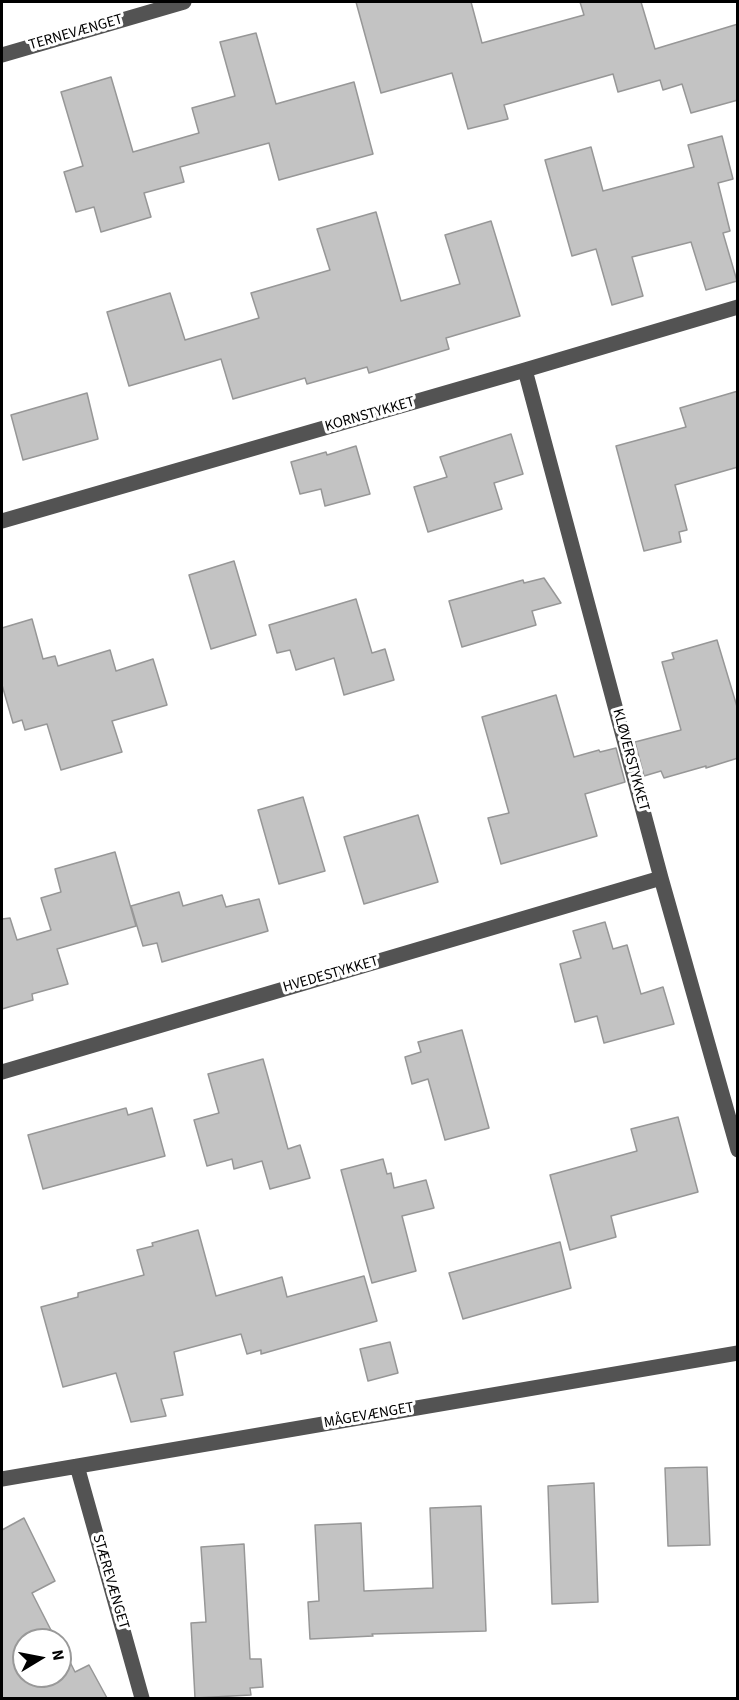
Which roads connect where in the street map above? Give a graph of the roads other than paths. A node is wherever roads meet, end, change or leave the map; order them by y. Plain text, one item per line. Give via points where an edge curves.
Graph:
1 (184, 2) edge
2 (2, 55) edge
3 (738, 307) edge
4 (525, 370) junction
5 (2, 521) edge
6 (661, 878) junction
7 (2, 1072) edge
8 (738, 1150) edge
9 (738, 1353) edge
10 (77, 1466) junction
11 (2, 1479) edge
12 (142, 1698) edge

1 - 2 street, TERNEVÆNGET
3 - 4 street, KORNSTYKKET
4 - 5 street, KORNSTYKKET
4 - 6 street, KLØVERSTYKKET
6 - 7 street, HVEDESTYKKET
6 - 8 street, KLØVERSTYKKET
9 - 10 street, MÅGEVÆNGET
10 - 11 street, MÅGEVÆNGET
10 - 12 street, STÆREVÆNGET

